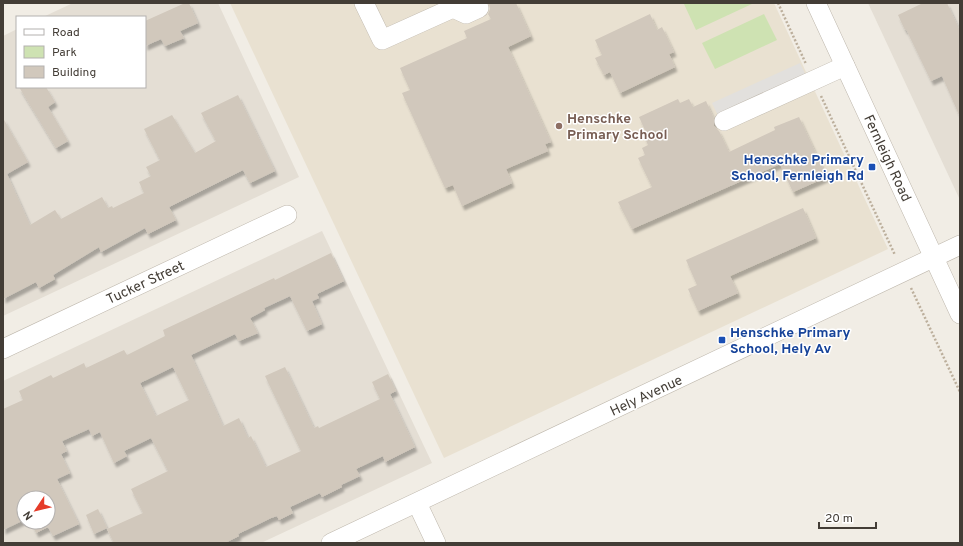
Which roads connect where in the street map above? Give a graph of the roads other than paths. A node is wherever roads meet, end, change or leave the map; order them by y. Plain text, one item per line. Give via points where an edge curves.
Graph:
1 (364, 3) edge
2 (816, 3) edge
3 (480, 8) dead end
4 (846, 66) junction
5 (724, 120) dead end
6 (287, 215) dead end
7 (960, 245) edge
8 (934, 259) junction
9 (960, 314) edge
10 (3, 349) edge
11 (417, 503) junction
12 (331, 543) edge
13 (436, 543) edge

1 - 3 street via 382,40 453,8 466,14
2 - 4 street, Fernleigh Road
4 - 5 street
4 - 8 street, Fernleigh Road
6 - 10 street, Tucker Street
7 - 8 street, Hely Avenue
8 - 9 street, Fernleigh Road
8 - 11 street, Hely Avenue
11 - 12 street, Hely Avenue
11 - 13 street

